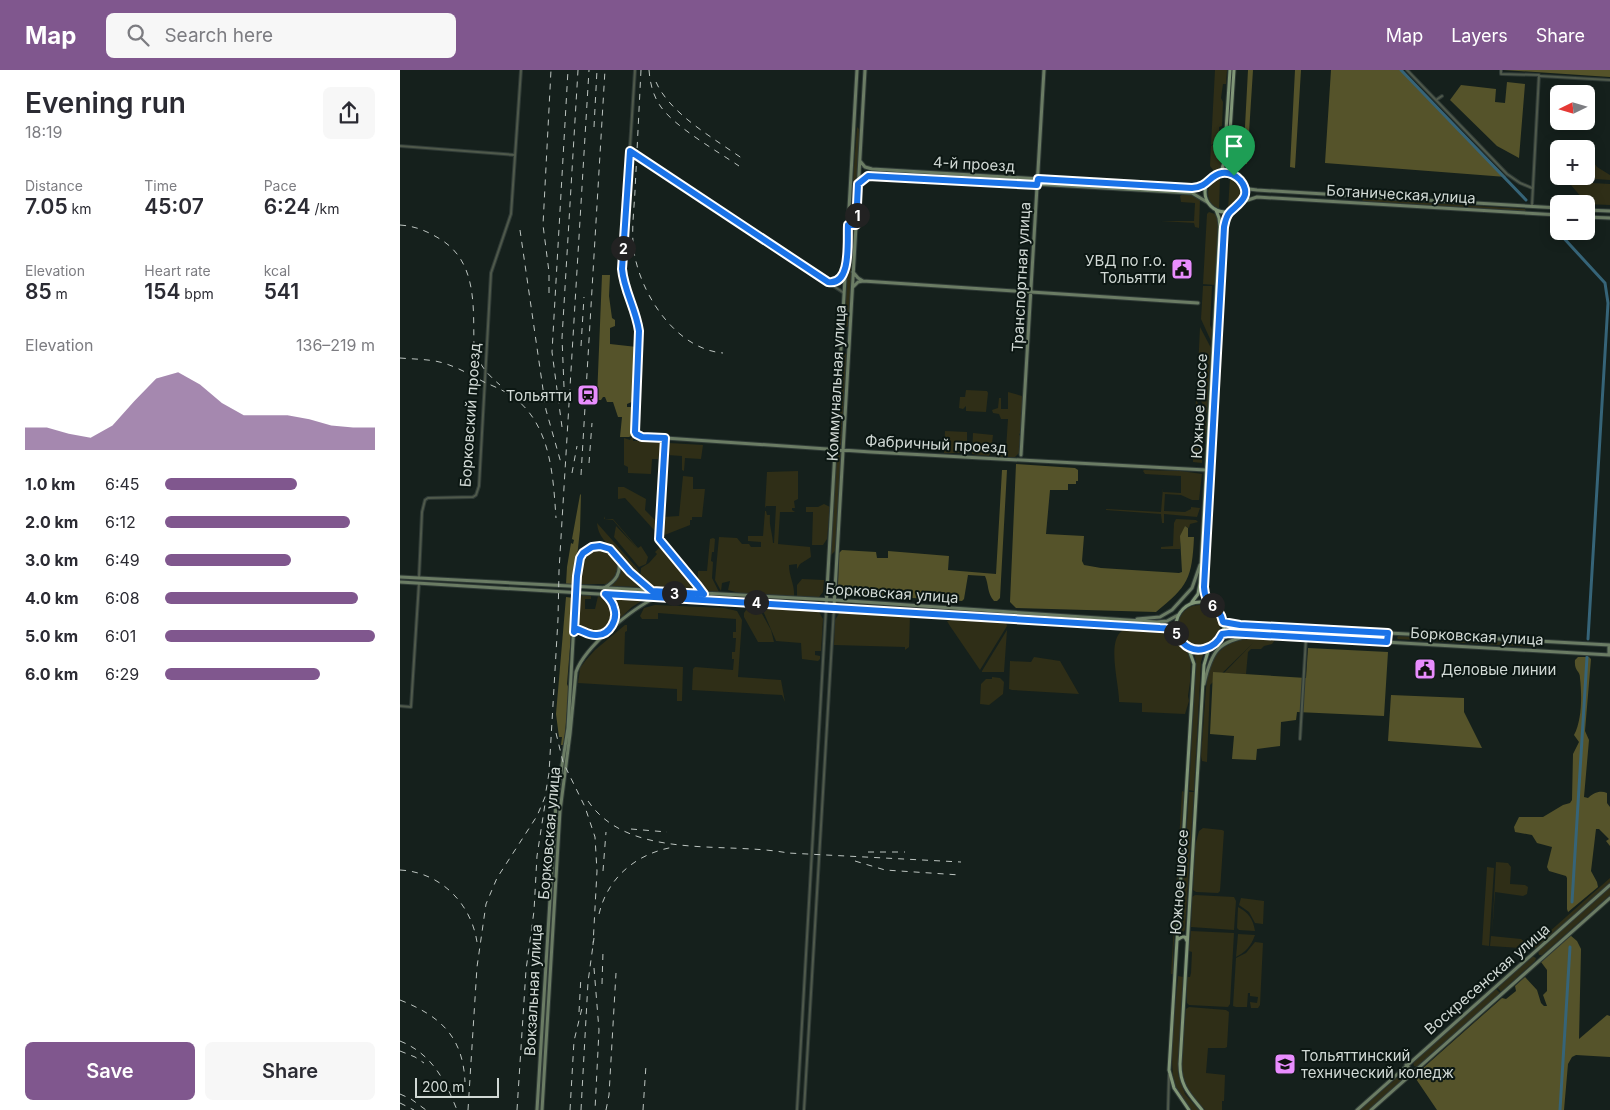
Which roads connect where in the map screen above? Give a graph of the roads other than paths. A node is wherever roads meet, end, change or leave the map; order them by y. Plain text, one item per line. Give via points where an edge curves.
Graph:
1 (521, 70) edge
2 (635, 70) edge
3 (858, 70) edge
4 (865, 70) edge
5 (1044, 70) edge
6 (1230, 70) edge
7 (1234, 70) edge
8 (1407, 70) edge
9 (1501, 70) edge
10 (1539, 76) junction
11 (1610, 80) edge
12 (1442, 96) dead end
13 (1436, 100) junction
14 (854, 125) junction
15 (862, 126) junction
16 (400, 146) edge
17 (630, 151) junction
18 (515, 155) junction
19 (860, 161) junction
20 (1216, 174) junction
21 (960, 175) junction
22 (1234, 176) junction
23 (1038, 179) junction
24 (959, 180) junction
25 (1208, 182) junction
26 (858, 184) junction
27 (1037, 185) junction
28 (1243, 186) junction
29 (1532, 188) junction
30 (1307, 193) junction
31 (1354, 196) junction
32 (1307, 200) junction
33 (1207, 202) junction
34 (1242, 202) junction
35 (1353, 203) junction
36 (1530, 206) junction
37 (1550, 207) edge
38 (1216, 210) junction
39 (1595, 210) edge
40 (1231, 211) junction
41 (1610, 211) edge
42 (1528, 213) junction
43 (1550, 214) edge
44 (1595, 217) edge
45 (1610, 218) edge
46 (848, 225) junction
47 (856, 225) junction
48 (853, 271) junction
49 (845, 272) junction
50 (828, 282) junction
51 (863, 282) junction
52 (852, 287) junction
53 (1031, 292) junction
54 (844, 293) junction
55 (1198, 303) dead end
56 (842, 326) junction
57 (850, 327) junction
58 (842, 336) junction
59 (850, 337) junction
60 (665, 438) junction
61 (835, 449) junction
62 (843, 450) junction
63 (1021, 455) dead end
64 (1206, 470) junction
65 (617, 556) junction
66 (1201, 562) junction
67 (400, 577) edge
68 (419, 580) junction
69 (400, 582) edge
70 (603, 589) junction
71 (652, 591) junction
72 (605, 594) junction
73 (704, 594) junction
74 (658, 597) junction
75 (826, 600) junction
76 (834, 600) junction
77 (1192, 602) junction
78 (1208, 603) junction
79 (826, 607) junction
80 (834, 607) junction
81 (1010, 612) junction
82 (1178, 615) junction
83 (1009, 618) junction
84 (1126, 620) junction
85 (575, 621) junction
86 (1223, 622) junction
87 (580, 630) junction
88 (574, 632) junction
89 (1176, 633) junction
90 (1388, 633) junction
91 (1222, 634) junction
92 (1263, 635) junction
93 (1306, 638) junction
94 (1387, 642) junction
95 (1610, 645) edge
96 (1188, 647) junction
97 (1209, 648) junction
98 (1609, 655) edge
99 (573, 656) junction
100 (582, 659) junction
101 (1202, 700) junction
102 (400, 706) edge
103 (1300, 739) dead end
104 (814, 813) junction
105 (821, 814) junction
106 (1610, 885) edge
107 (810, 889) junction
108 (816, 889) junction
109 (1610, 898) edge
110 (1178, 931) junction
111 (1188, 931) junction
112 (1177, 940) junction
113 (1187, 942) junction
114 (1533, 954) junction
115 (1539, 961) junction
116 (804, 992) junction
117 (810, 992) junction
118 (1406, 1065) junction
119 (1169, 1070) junction
120 (1413, 1072) junction
121 (537, 1110) edge
122 (542, 1110) edge
123 (797, 1110) edge
124 (804, 1110) edge
125 (1168, 1110) edge
126 (1189, 1110) edge
127 (1202, 1110) edge
128 (1356, 1110) edge
129 (1371, 1110) edge

1 - 18 street
2 - 17 street
3 - 14 main road, Коммунальная улица
4 - 15 main road, Коммунальная улица
5 - 23 main road, Транспортная улица
6 - 20 main road via 1224,162
7 - 22 main road via 1228,162
8 - 13 street
9 - 10 street via 1501,74
10 - 11 street
10 - 29 street
12 - 13 street
13 - 29 street via 1507,174
14 - 15 main road
14 - 46 main road, Коммунальная улица
15 - 19 main road, Коммунальная улица
16 - 18 street
17 - 50 street
17 - 60 street via 622,269 639,331 635,432 642,437
18 - 68 street, Борковский проезд via 511,214 491,273 478,491 469,498 426,499 422,512
19 - 21 main road, 4-й проезд via 872,169
19 - 26 main road, Коммунальная улица
20 - 22 main road
20 - 25 main road
21 - 23 main road, 4-й проезд
21 - 24 main road
22 - 28 main road
23 - 25 main road, 4-й проезд via 1192,188
23 - 27 main road, Транспортная улица
24 - 26 main road, 4-й проезд via 872,175
24 - 27 main road, 4-й проезд
25 - 33 main road via 1205,191
26 - 47 main road, Коммунальная улица
27 - 33 main road, 4-й проезд via 1192,194
27 - 53 main road, Транспортная улица
28 - 30 main road, Ботаническая улица
28 - 34 main road
29 - 36 street
30 - 31 main road, Ботаническая улица
30 - 32 main road
31 - 35 main road
31 - 36 main road, Ботаническая улица
32 - 34 main road, Ботаническая улица via 1257,197
32 - 35 main road, Ботаническая улица
33 - 38 main road
34 - 40 main road
35 - 42 main road, Ботаническая улица
36 - 37 main road, Ботаническая улица
36 - 42 main road
38 - 40 main road
38 - 64 main road, Южное шоссе via 1220,226
39 - 41 main road
40 - 78 main road, Южное шоссе via 1224,227 1204,587
42 - 43 main road, Ботаническая улица
44 - 45 main road
46 - 47 main road
46 - 49 main road, Коммунальная улица
47 - 48 main road, Коммунальная улица
48 - 51 main road
48 - 52 main road, Коммунальная улица
49 - 50 street via 837,282
49 - 54 main road, Коммунальная улица
50 - 54 street
51 - 52 main road
51 - 53 main road
52 - 57 main road, Коммунальная улица
53 - 55 main road
53 - 63 main road, Транспортная улица
54 - 56 main road, Коммунальная улица
56 - 57 main road via 845,329
56 - 58 main road, Коммунальная улица
57 - 59 main road, Коммунальная улица
58 - 59 main road via 846,333
58 - 61 main road, Коммунальная улица
59 - 62 main road, Коммунальная улица
60 - 61 main road, Фабричный проезд
60 - 73 main road via 659,539
61 - 62 main road, Фабричный проезд
61 - 75 main road, Коммунальная улица
62 - 64 main road, Фабричный проезд
62 - 76 main road, Коммунальная улица
64 - 66 main road, Южное шоссе
65 - 70 main road via 618,577
65 - 71 main road, Вокзальная улица
65 - 85 main road, Вокзальная улица, bridge via 600,546 583,553 577,576
66 - 77 main road, Южное шоссе via 1199,590
66 - 84 main road via 1192,588 1172,610 1160,616
67 - 68 main road, Борковская улица
68 - 69 main road, Борковская улица
68 - 70 main road, Борковская улица
68 - 72 main road, Борковская улица
68 - 102 street, Борковский проезд via 411,707
70 - 71 main road, Борковская улица
71 - 73 main road, Борковская улица
72 - 74 main road, Борковская улица
72 - 87 main road via 615,609 612,626 597,635
73 - 75 main road, Борковская улица
74 - 79 main road, Борковская улица
74 - 100 main road, Борковская улица via 632,611
75 - 76 main road, Борковская улица
75 - 79 main road, Коммунальная улица
76 - 80 main road, Коммунальная улица
76 - 81 main road, Борковская улица
77 - 78 main road
77 - 82 main road
78 - 86 main road via 1217,610
79 - 80 main road, Борковская улица
79 - 104 street
80 - 83 main road, Борковская улица
80 - 105 street
81 - 83 main road
81 - 84 main road, Борковская улица
82 - 84 main road, Борковская улица via 1157,622
82 - 89 main road
83 - 89 main road, Борковская улица via 1160,628
85 - 87 main road, Вокзальная улица
85 - 88 main road, Вокзальная улица
86 - 90 main road, Борковская улица
86 - 91 main road
87 - 88 main road
88 - 99 main road, Вокзальная улица
89 - 96 main road
90 - 94 main road
90 - 95 main road, Борковская улица
91 - 92 main road, Борковская улица
91 - 97 main road via 1218,642
92 - 93 main road, Борковская улица
92 - 101 main road via 1234,639 1220,648 1209,662
93 - 94 main road, Борковская улица
93 - 103 street
94 - 98 main road, Борковская улица
95 - 98 main road
96 - 97 main road via 1198,650
96 - 110 main road, Южное шоссе via 1194,664
97 - 101 main road, Южное шоссе via 1204,660
99 - 100 main road via 576,660
99 - 121 main road, Вокзальная улица via 568,728 556,803
100 - 122 main road, Борковская улица via 576,672 560,811
101 - 111 main road, Южное шоссе
104 - 105 street
104 - 107 street
105 - 108 street
106 - 114 main road, Воскресенская улица
107 - 108 street
107 - 116 street
108 - 117 street
109 - 115 main road, Воскресенская улица
110 - 111 main road via 1182,935
110 - 112 main road, Южное шоссе
111 - 113 main road, Южное шоссе
112 - 113 main road via 1184,937
112 - 119 main road, Южное шоссе
113 - 127 main road, Южное шоссе via 1180,1072 1184,1087
114 - 115 main road
114 - 118 main road, Воскресенская улица
115 - 120 main road, Воскресенская улица
116 - 117 street
116 - 123 street
117 - 124 street
118 - 120 main road
118 - 128 main road, Воскресенская улица
119 - 125 street
119 - 126 main road, Южное шоссе via 1174,1088
120 - 129 main road, Воскресенская улица

